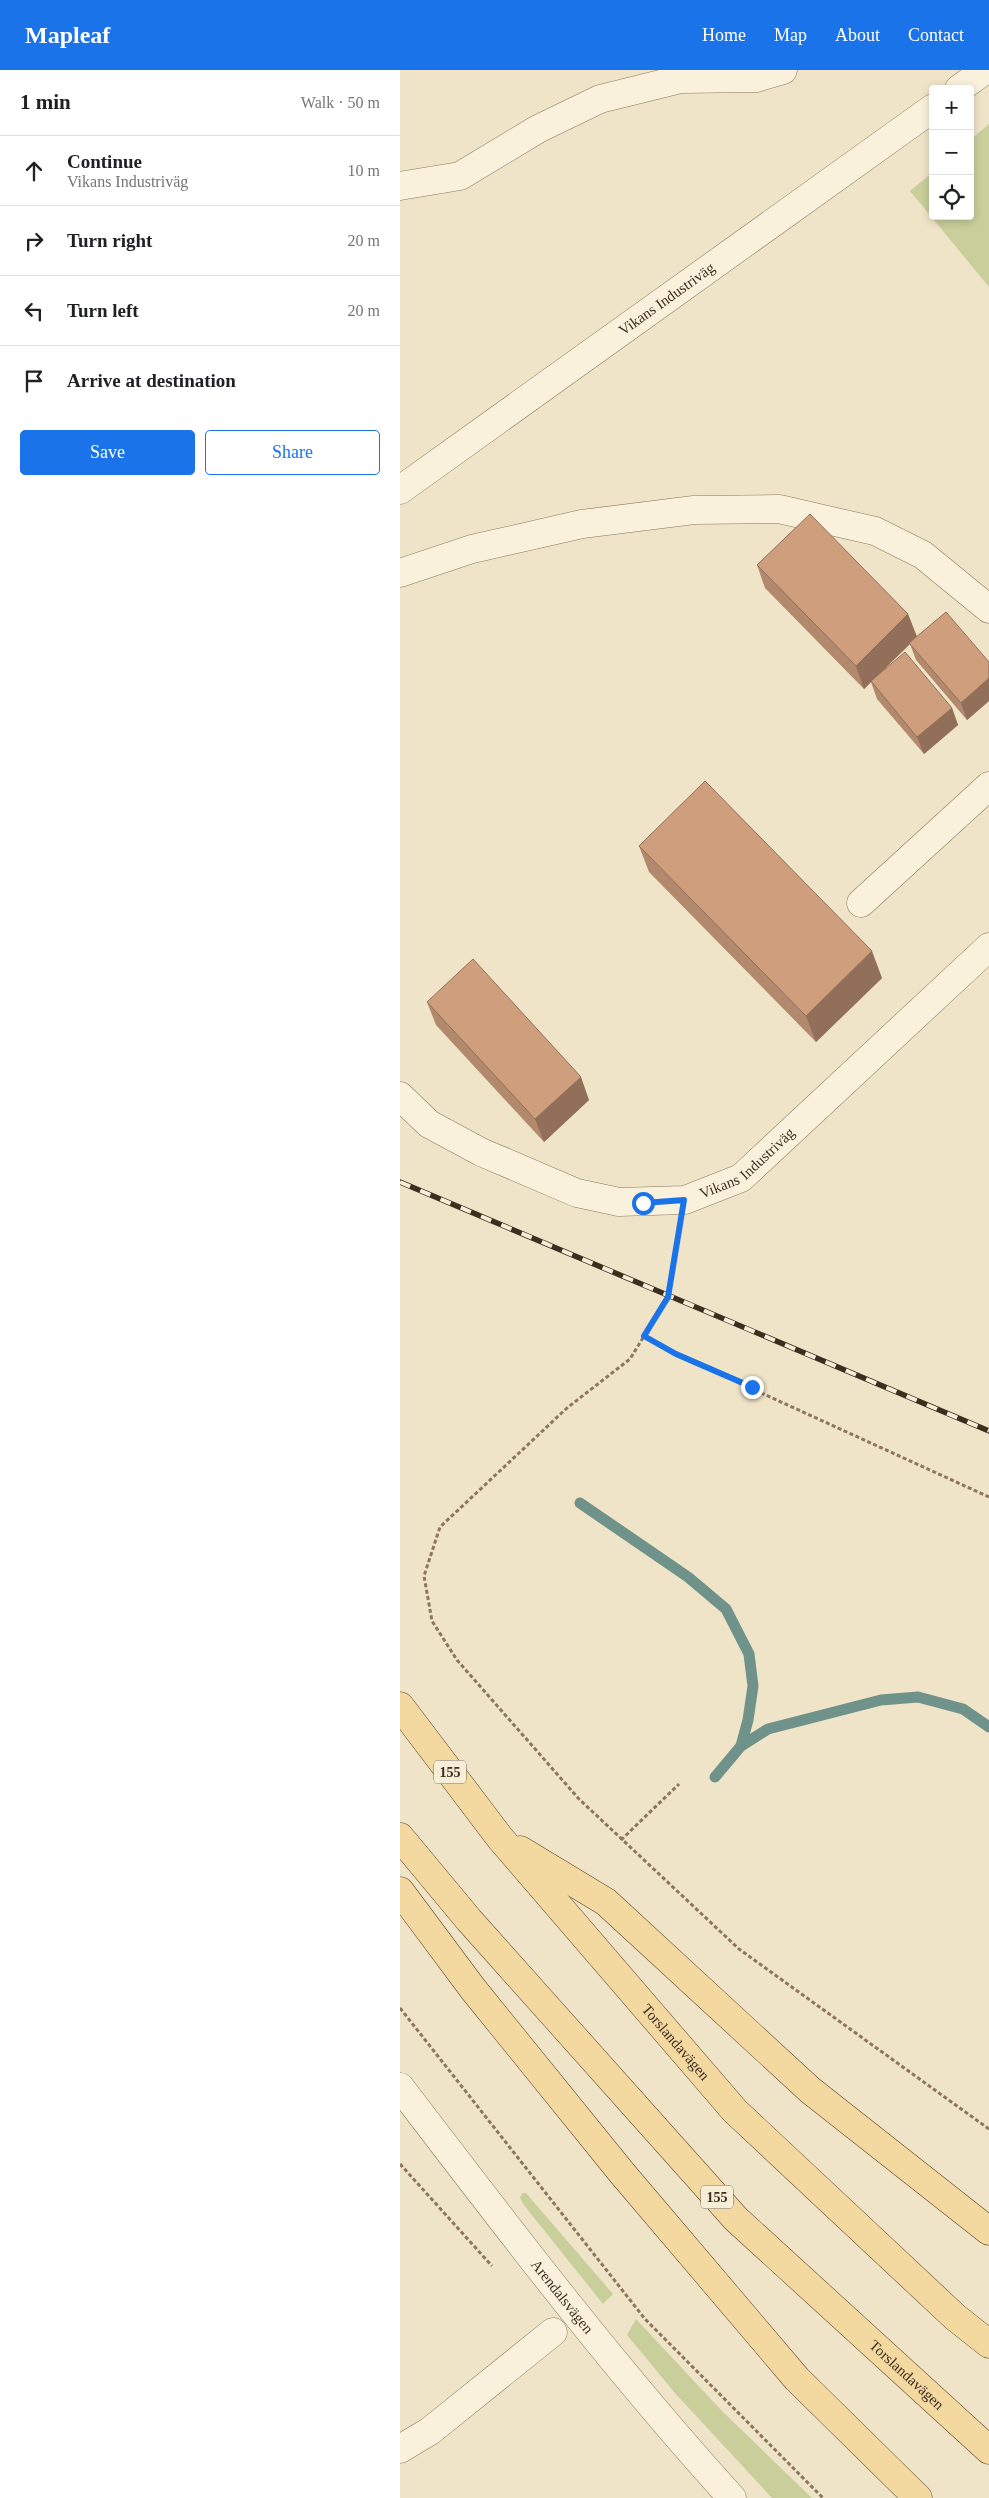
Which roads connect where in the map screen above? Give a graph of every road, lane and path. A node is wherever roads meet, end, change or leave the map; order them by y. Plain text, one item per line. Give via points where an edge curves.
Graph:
1 (784, 70) edge
2 (985, 70) edge
3 (964, 85) edge
4 (929, 111) edge
5 (400, 186) edge
6 (400, 490) edge
7 (400, 573) edge
8 (989, 609) edge
9 (989, 786) edge
10 (861, 903) dead end
11 (989, 947) edge
12 (400, 1096) edge
13 (684, 1200) junction
14 (644, 1336) junction
15 (989, 1497) edge
16 (400, 1706) edge
17 (679, 1784) dead end
18 (400, 1837) edge
19 (500, 1838) junction
20 (621, 1840) junction
21 (400, 1890) edge
22 (400, 2008) edge
23 (400, 2087) edge
24 (989, 2129) edge
25 (989, 2231) edge
26 (553, 2332) dead end
27 (989, 2344) edge
28 (400, 2449) edge
29 (989, 2450) edge
30 (732, 2498) edge
31 (823, 2498) edge
32 (918, 2498) edge

1 - 5 street via 756,78 681,79 600,99 538,129 460,176
2 - 3 street
4 - 6 street, Vikans Industriväg
7 - 8 street via 472,549 582,524 694,510 779,509 875,531 923,555
9 - 10 street
11 - 13 street, Vikans Industriväg via 741,1178
12 - 13 street, Vikans Industriväg via 429,1124 481,1152 577,1192 619,1202
13 - 14 path via 668,1297
14 - 15 path via 676,1354
14 - 20 path via 630,1359 567,1408 440,1527 424,1576 432,1621 457,1660 579,1799
16 - 19 main road, Torslandavägen / 155
17 - 20 path
18 - 29 main road, Torslandavägen / 155 via 469,1920 736,2219
19 - 25 main road via 606,1902 810,2090
19 - 27 main road, Torslandavägen / 155 via 735,2111 955,2317
20 - 24 path via 739,1949
21 - 32 main road via 473,1989 622,2173 797,2379
22 - 31 path via 645,2319
23 - 30 street, Arendalsvägen via 567,2305 673,2433
26 - 28 street via 430,2430

